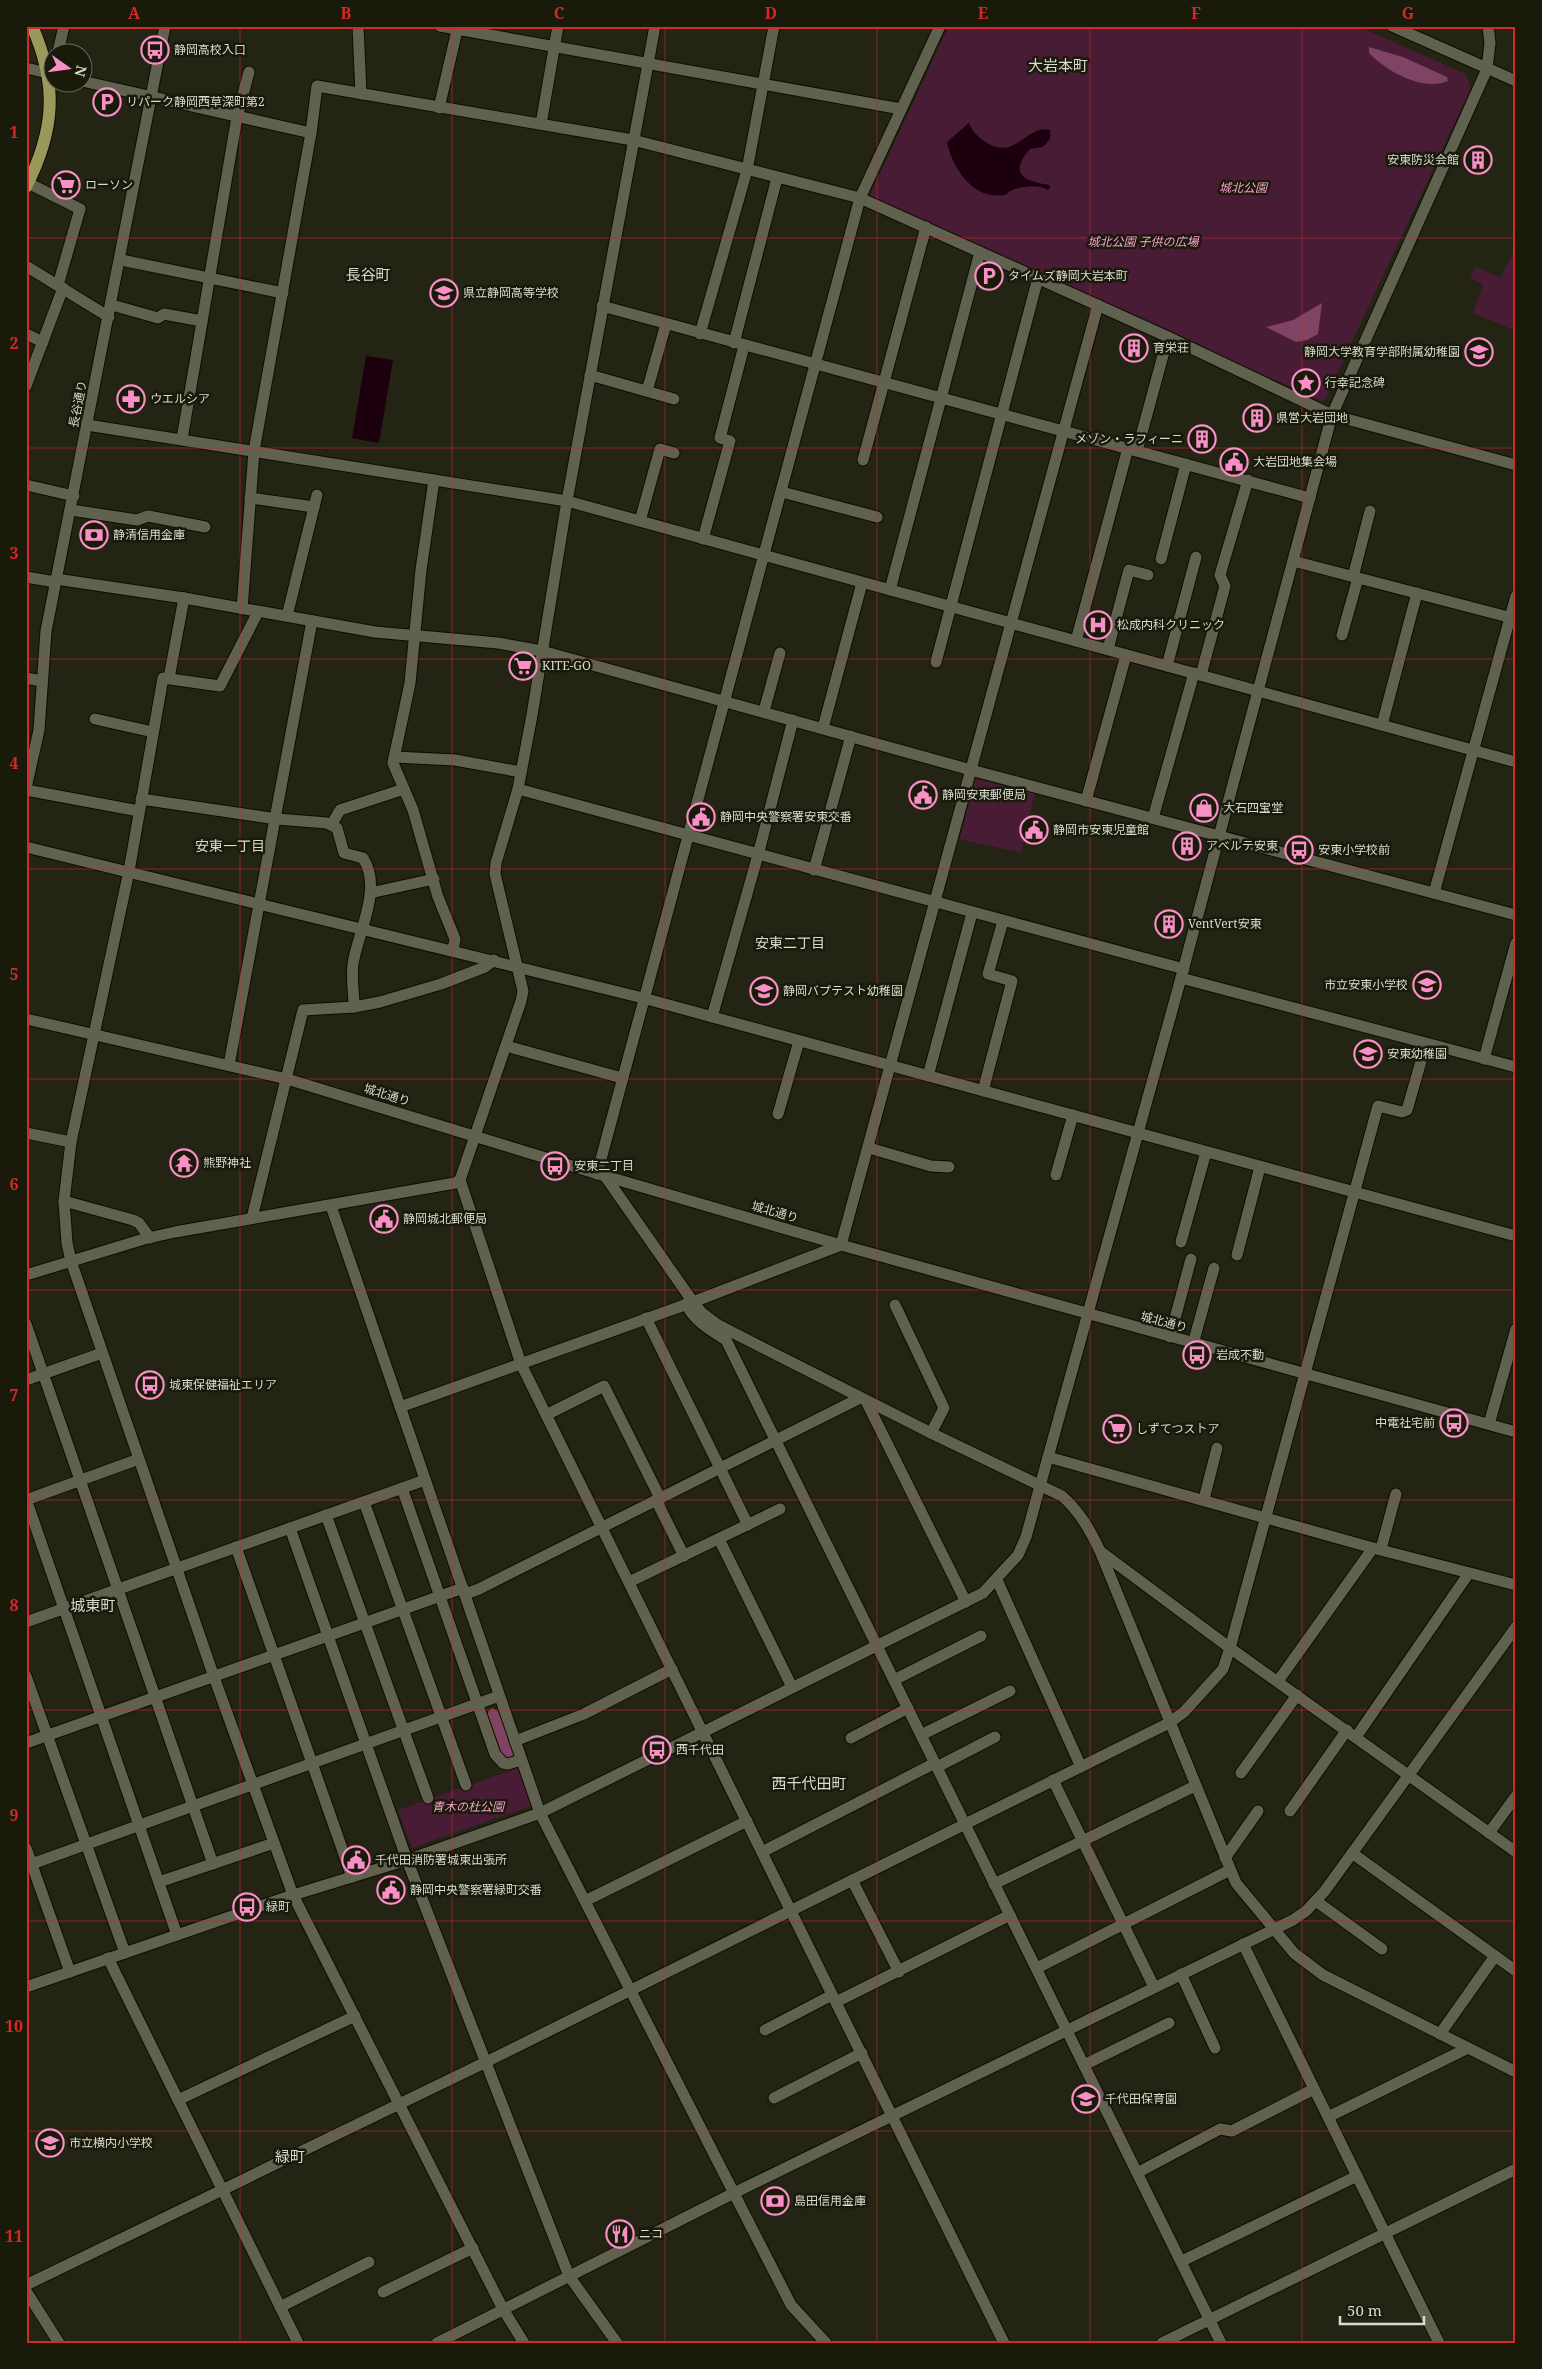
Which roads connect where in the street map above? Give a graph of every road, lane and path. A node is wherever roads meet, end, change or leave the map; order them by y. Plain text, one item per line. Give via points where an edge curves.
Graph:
1 (32, 26) edge
2 (64, 26) edge
3 (165, 26) edge
4 (358, 26) edge
5 (440, 26) edge
6 (558, 26) edge
7 (655, 26) edge
8 (774, 26) edge
9 (940, 26) edge
10 (1392, 26) edge
11 (1488, 26) edge
12 (458, 27) edge
13 (60, 42) edge
14 (554, 48) junction
15 (42, 49) edge
16 (648, 65) junction
17 (26, 68) edge
18 (1487, 69) junction
19 (42, 70) edge
20 (249, 72) dead end
21 (1516, 81) edge
22 (92, 84) edge
23 (763, 86) junction
24 (51, 92) edge
25 (361, 94) junction
26 (149, 97) junction
27 (439, 108) junction
28 (901, 109) junction
29 (237, 117) junction
30 (540, 124) junction
31 (311, 133) junction
32 (633, 140) junction
33 (747, 170) junction
34 (776, 178) junction
35 (27, 185) edge
36 (860, 198) junction
37 (926, 228) junction
38 (980, 252) junction
39 (120, 260) junction
40 (26, 266) edge
41 (208, 278) junction
42 (1038, 278) junction
43 (61, 287) junction
44 (283, 293) junction
45 (1098, 305) junction
46 (602, 306) junction
47 (111, 311) junction
48 (202, 321) junction
49 (666, 324) junction
50 (26, 334) edge
51 (700, 334) junction
52 (1168, 337) junction
53 (43, 342) junction
54 (739, 345) junction
55 (816, 366) junction
56 (590, 375) junction
57 (884, 383) junction
58 (26, 386) edge
59 (647, 391) junction
60 (941, 398) junction
61 (674, 399) dead end
62 (1001, 414) junction
63 (1332, 415) junction
64 (87, 425) junction
65 (1063, 430) junction
66 (182, 439) junction
67 (1133, 450) junction
68 (254, 451) junction
69 (674, 453) dead end
70 (863, 460) dead end
71 (1186, 464) junction
72 (1516, 465) edge
73 (434, 480) junction
74 (1248, 480) junction
75 (26, 485) edge
76 (782, 492) junction
77 (317, 495) dead end
78 (74, 496) junction
79 (250, 498) junction
80 (1310, 498) junction
81 (567, 501) junction
82 (314, 508) junction
83 (70, 510) junction
84 (1370, 511) dead end
85 (878, 517) dead end
86 (640, 522) junction
87 (204, 527) dead end
88 (703, 539) junction
89 (764, 556) junction
90 (1196, 557) dead end
91 (1161, 559) dead end
92 (1293, 561) junction
93 (1148, 575) dead end
94 (26, 577) edge
95 (1355, 577) junction
96 (56, 581) junction
97 (862, 583) junction
98 (890, 590) junction
99 (1417, 593) junction
100 (1516, 596) edge
101 (184, 598) junction
102 (950, 607) junction
103 (242, 608) junction
104 (258, 612) junction
105 (287, 616) junction
106 (1513, 618) edge
107 (312, 621) junction
108 (1010, 623) junction
109 (1342, 635) dead end
110 (414, 637) junction
111 (1076, 641) junction
112 (1108, 650) junction
113 (542, 651) junction
114 (780, 653) dead end
115 (1126, 654) junction
116 (936, 662) dead end
117 (1167, 666) junction
118 (1198, 674) junction
119 (26, 678) edge
120 (169, 678) junction
121 (42, 681) junction
122 (1258, 690) junction
123 (724, 700) junction
124 (764, 711) junction
125 (95, 719) dead end
126 (793, 720) junction
127 (1382, 725) junction
128 (823, 728) junction
129 (153, 732) junction
130 (851, 736) junction
131 (1473, 751) junction
132 (394, 757) junction
133 (1516, 762) edge
134 (971, 770) junction
135 (521, 772) junction
136 (26, 786) edge
137 (404, 789) junction
138 (518, 789) junction
139 (141, 798) junction
140 (1086, 800) junction
141 (139, 812) junction
142 (1153, 818) junction
143 (277, 819) junction
144 (332, 824) junction
145 (688, 835) junction
146 (1220, 836) junction
147 (26, 847) edge
148 (758, 854) junction
149 (814, 870) junction
150 (129, 871) junction
151 (434, 879) junction
152 (370, 893) junction
153 (1434, 893) junction
154 (260, 903) junction
155 (936, 903) junction
156 (972, 912) junction
157 (1516, 915) edge
158 (1003, 921) junction
159 (362, 928) junction
160 (1516, 943) edge
161 (453, 950) junction
162 (494, 960) junction
163 (518, 966) junction
164 (1183, 973) junction
165 (643, 998) junction
166 (354, 1007) junction
167 (712, 1017) junction
168 (26, 1019) edge
169 (94, 1034) junction
170 (799, 1041) junction
171 (1426, 1044) junction
172 (506, 1046) junction
173 (1484, 1059) junction
174 (230, 1065) junction
175 (891, 1066) junction
176 (1516, 1067) edge
177 (928, 1076) junction
178 (287, 1078) junction
179 (622, 1078) junction
180 (983, 1091) junction
181 (778, 1114) dead end
182 (1073, 1115) junction
183 (1137, 1133) junction
184 (26, 1134) edge
185 (476, 1137) junction
186 (71, 1142) junction
187 (869, 1148) junction
188 (1206, 1152) junction
189 (949, 1167) dead end
190 (1260, 1167) junction
191 (601, 1175) junction
192 (1056, 1175) dead end
193 (460, 1180) junction
194 (1355, 1193) junction
195 (64, 1201) junction
196 (331, 1206) junction
197 (252, 1218) junction
198 (1516, 1236) edge
199 (150, 1238) junction
200 (1181, 1242) dead end
201 (841, 1246) junction
202 (1237, 1255) dead end
203 (1191, 1259) dead end
204 (71, 1261) junction
205 (1214, 1268) dead end
206 (26, 1276) edge
207 (689, 1303) junction
208 (895, 1305) dead end
209 (1088, 1315) junction
210 (646, 1318) junction
211 (26, 1324) edge
212 (1516, 1329) edge
213 (1170, 1337) junction
214 (1193, 1344) junction
215 (102, 1353) junction
216 (521, 1364) junction
217 (44, 1374) junction
218 (1304, 1374) junction
219 (26, 1380) edge
220 (863, 1399) junction
221 (400, 1407) junction
222 (546, 1415) junction
223 (1489, 1424) junction
224 (1516, 1432) edge
225 (931, 1433) junction
226 (776, 1441) junction
227 (1217, 1448) dead end
228 (1048, 1457) junction
229 (138, 1459) junction
230 (719, 1468) junction
231 (81, 1480) junction
232 (425, 1480) junction
233 (1040, 1486) junction
234 (402, 1488) junction
235 (1396, 1494) dead end
236 (658, 1499) junction
237 (1204, 1499) junction
238 (26, 1500) edge
239 (364, 1502) junction
240 (780, 1509) dead end
241 (326, 1515) junction
242 (1266, 1516) junction
243 (748, 1524) junction
244 (601, 1527) junction
245 (290, 1528) junction
246 (719, 1539) junction
247 (236, 1547) junction
248 (1377, 1548) junction
249 (1100, 1551) junction
250 (684, 1556) junction
251 (178, 1568) junction
252 (1469, 1573) junction
253 (997, 1580) junction
254 (629, 1582) junction
255 (1516, 1585) edge
256 (119, 1589) junction
257 (464, 1591) junction
258 (440, 1596) junction
259 (966, 1602) junction
260 (64, 1608) junction
261 (403, 1609) junction
262 (26, 1622) edge
263 (365, 1622) junction
264 (1516, 1627) edge
265 (327, 1636) junction
266 (981, 1636) dead end
267 (877, 1646) junction
268 (1230, 1648) junction
269 (274, 1655) junction
270 (672, 1669) junction
271 (26, 1676) edge
272 (214, 1677) junction
273 (894, 1680) junction
274 (1278, 1681) junction
275 (792, 1687) junction
276 (1010, 1691) dead end
277 (1297, 1695) junction
278 (499, 1696) junction
279 (156, 1697) junction
280 (478, 1703) junction
281 (908, 1708) junction
282 (101, 1716) junction
283 (441, 1716) junction
284 (1169, 1723) junction
285 (404, 1730) junction
286 (702, 1732) junction
287 (1352, 1734) junction
288 (47, 1735) junction
289 (922, 1736) junction
290 (995, 1737) dead end
291 (851, 1738) dead end
292 (515, 1741) junction
293 (26, 1743) edge
294 (365, 1744) junction
295 (521, 1760) junction
296 (311, 1764) junction
297 (936, 1765) junction
298 (1081, 1767) junction
299 (1241, 1773) dead end
300 (1410, 1775) junction
301 (1053, 1780) junction
302 (466, 1784) dead end
303 (253, 1785) junction
304 (1195, 1786) junction
305 (1516, 1796) edge
306 (428, 1798) dead end
307 (193, 1806) junction
308 (1258, 1811) dead end
309 (1290, 1811) dead end
310 (540, 1813) junction
311 (747, 1821) junction
312 (965, 1824) junction
313 (139, 1826) junction
314 (1489, 1832) junction
315 (1082, 1840) junction
316 (274, 1843) junction
317 (86, 1844) junction
318 (26, 1848) edge
319 (762, 1852) junction
320 (1516, 1852) edge
321 (1352, 1853) junction
322 (1225, 1858) junction
323 (407, 1860) junction
324 (29, 1864) edge
325 (213, 1864) junction
326 (1230, 1870) junction
327 (352, 1877) junction
328 (852, 1880) junction
329 (159, 1882) junction
330 (994, 1884) junction
331 (293, 1895) junction
332 (585, 1901) junction
333 (1316, 1901) junction
334 (790, 1910) junction
335 (1010, 1915) junction
336 (1123, 1924) junction
337 (1274, 1929) junction
338 (177, 1935) junction
339 (1243, 1944) junction
340 (1382, 1949) dead end
341 (125, 1952) junction
342 (1495, 1956) junction
343 (108, 1958) junction
344 (1037, 1968) junction
345 (1516, 1971) edge
346 (70, 1972) junction
347 (899, 1972) junction
348 (1181, 1974) junction
349 (26, 1987) edge
350 (1154, 1987) junction
351 (630, 1989) junction
352 (834, 1998) junction
353 (355, 2016) junction
354 (1169, 2022) dead end
355 (765, 2030) dead end
356 (1067, 2030) junction
357 (1440, 2034) junction
358 (1215, 2048) dead end
359 (1468, 2048) junction
360 (862, 2053) junction
361 (484, 2062) junction
362 (1084, 2065) junction
363 (1514, 2068) edge
364 (1314, 2090) junction
365 (774, 2098) dead end
366 (178, 2100) junction
367 (400, 2103) junction
368 (893, 2115) junction
369 (1328, 2117) junction
370 (1516, 2169) edge
371 (1137, 2173) junction
372 (1357, 2176) junction
373 (222, 2189) junction
374 (734, 2193) junction
375 (1386, 2232) junction
376 (473, 2248) junction
377 (1182, 2261) junction
378 (369, 2262) dead end
379 (569, 2276) junction
380 (26, 2285) edge
381 (26, 2291) edge
382 (383, 2292) dead end
383 (280, 2307) junction
384 (504, 2309) junction
385 (1210, 2319) junction
386 (59, 2343) edge
387 (298, 2343) edge
388 (436, 2343) edge
389 (524, 2343) edge
390 (617, 2343) edge
391 (826, 2343) edge
392 (1004, 2343) edge
393 (1162, 2343) edge
394 (1221, 2343) edge
395 (1439, 2343) edge

1 - 15 main road
2 - 13 street
3 - 26 street, 長谷通り
4 - 25 street
5 - 12 street
6 - 14 street
7 - 16 street
8 - 23 street
9 - 28 street
10 - 18 street
11 - 18 street
12 - 14 street
12 - 27 street
14 - 16 street
14 - 30 street
16 - 23 street
16 - 32 street
17 - 19 street
18 - 21 street
18 - 63 street
20 - 29 street
22 - 26 street
23 - 28 street
23 - 33 street
24 - 35 main road via 50,121 41,155
25 - 27 street
25 - 31 street via 317,86
26 - 29 street
26 - 39 street, 長谷通り
27 - 30 street
28 - 36 street
29 - 31 street
29 - 41 street
30 - 32 street
31 - 44 street
32 - 33 street
32 - 46 street
33 - 34 street
33 - 51 street
34 - 36 street
34 - 54 street
35 - 43 street via 80,209
36 - 37 street
36 - 55 street
37 - 38 street
37 - 57 street
38 - 42 street
38 - 60 street
39 - 41 street
39 - 47 street, 長谷通り
40 - 43 street
41 - 44 street
41 - 48 street
42 - 45 street
42 - 62 street
43 - 47 street
43 - 53 street
44 - 68 street
45 - 52 street
45 - 65 street
46 - 49 street
46 - 56 street
47 - 48 street via 158,318 164,314
47 - 64 street, 長谷通り
48 - 66 street
49 - 51 street
49 - 59 street
50 - 53 street
51 - 54 street
52 - 63 street
52 - 67 street
53 - 58 street
54 - 55 street
54 - 88 street via 720,438 730,440
55 - 57 street
55 - 76 street
56 - 59 street
56 - 81 street
57 - 60 street
57 - 70 street
59 - 61 street
60 - 62 street
60 - 98 street
62 - 65 street
62 - 102 street
63 - 72 street
63 - 80 street
64 - 66 street
64 - 78 street, 長谷通り
65 - 67 street
65 - 108 street
66 - 68 street
67 - 71 street
67 - 111 street
68 - 73 street
68 - 79 street
69 - 86 street via 660,449
71 - 74 street
71 - 91 street
73 - 81 street
73 - 110 street
74 - 80 street
74 - 118 street via 1220,575 1225,586
75 - 78 street
76 - 85 street
76 - 89 street
77 - 82 street
78 - 83 street, 長谷通り
79 - 82 street
79 - 103 street
80 - 92 street
81 - 86 street
81 - 113 street
82 - 105 street
83 - 87 street via 137,520 148,516
83 - 96 street, 長谷通り
84 - 95 street
86 - 88 street
88 - 89 street
89 - 97 street
89 - 123 street
90 - 117 street
92 - 95 street
92 - 122 street
93 - 112 street via 1129,570
94 - 96 street
95 - 99 street
95 - 109 street
96 - 101 street
96 - 121 street, 長谷通り
97 - 98 street
97 - 128 street
98 - 102 street
99 - 106 street
99 - 127 street
100 - 106 street
101 - 103 street
101 - 120 street
102 - 108 street
102 - 116 street
103 - 104 street
104 - 105 street
104 - 120 street via 220,686
105 - 107 street
106 - 131 street
107 - 110 street
107 - 143 street
108 - 111 street
108 - 134 street
110 - 113 street via 498,643
110 - 132 street via 410,683
111 - 112 street
112 - 115 street
113 - 123 street
113 - 135 street
114 - 124 street
115 - 117 street
115 - 140 street
117 - 118 street
118 - 122 street
118 - 142 street
119 - 121 street
120 - 129 street via 163,678
121 - 136 street, 長谷通り via 39,730
122 - 127 street
122 - 146 street
123 - 124 street
123 - 145 street
124 - 126 street
125 - 129 street
126 - 128 street
126 - 148 street
127 - 131 street
128 - 130 street
129 - 139 street
130 - 134 street
130 - 149 street
131 - 133 street
131 - 153 street
132 - 135 street via 454,760
132 - 137 street via 393,763
134 - 140 street
134 - 155 street
135 - 138 street
136 - 141 street
137 - 144 street via 340,810
137 - 151 street via 414,810
138 - 145 street
138 - 163 street via 495,874
139 - 141 street
139 - 143 street
140 - 142 street
141 - 150 street
142 - 146 street
143 - 144 street
143 - 154 street
144 - 152 street via 340,834 344,853 363,858 369,867
145 - 148 street
145 - 165 street
146 - 153 street
146 - 164 street
147 - 150 street
148 - 149 street
148 - 167 street
149 - 155 street
150 - 154 street
150 - 169 street
151 - 152 street
151 - 161 street via 455,939
152 - 159 street
153 - 157 street
154 - 159 street
154 - 174 street
155 - 156 street
155 - 175 street
156 - 158 street
156 - 177 street
158 - 164 street
158 - 180 street via 988,974 1012,981
159 - 161 street
159 - 166 street via 353,965
160 - 173 street
161 - 162 street
162 - 163 street
162 - 166 street via 485,967 441,984
163 - 165 street
163 - 172 street via 522,996
164 - 171 street
164 - 183 street
165 - 167 street
165 - 179 street
166 - 178 street via 303,1010
167 - 170 street
168 - 169 street, 城北通り
169 - 174 street, 城北通り
169 - 186 street
170 - 175 street
170 - 181 street
171 - 173 street
171 - 194 street via 1407,1110 1402,1112 1378,1106
172 - 179 street
172 - 185 street
173 - 176 street
174 - 178 street, 城北通り
175 - 177 street
175 - 187 street
177 - 180 street
178 - 185 street, 城北通り
178 - 197 street
179 - 191 street
180 - 182 street
182 - 183 street
182 - 192 street
183 - 188 street
183 - 209 street
184 - 186 street
185 - 191 street, 城北通り
185 - 193 street
186 - 195 street
187 - 189 street via 931,1166
187 - 201 street
188 - 190 street
188 - 200 street
190 - 194 street
190 - 202 street
191 - 201 street, 城北通り
191 - 207 street
193 - 196 street
193 - 216 street
194 - 198 street
194 - 218 street
195 - 199 street via 133,1220
195 - 204 street
196 - 197 street
196 - 221 street
197 - 199 street
199 - 204 street
201 - 207 street
201 - 209 street, 城北通り
203 - 213 street
204 - 206 street
204 - 215 street
205 - 214 street
207 - 210 street
207 - 220 street via 718,1325
207 - 226 street via 691,1314 696,1319 726,1340
208 - 225 street via 944,1408
209 - 213 street, 城北通り
209 - 228 street
210 - 216 street
210 - 230 street
211 - 217 street
212 - 223 street
213 - 214 street, 城北通り
214 - 218 street, 城北通り
215 - 217 street
215 - 229 street
216 - 221 street
216 - 222 street
217 - 219 street
217 - 231 street
218 - 223 street, 城北通り
218 - 242 street
220 - 225 street
220 - 226 street
220 - 259 street
221 - 232 street
222 - 236 street via 604,1386
222 - 244 street
223 - 224 street, 城北通り
225 - 233 street
226 - 230 street
226 - 267 street
227 - 237 street
228 - 233 street
228 - 237 street
229 - 231 street
229 - 251 street
230 - 236 street
230 - 243 street
231 - 238 street
231 - 256 street
232 - 234 street
232 - 257 street
233 - 249 street via 1062,1496 1076,1508
233 - 253 street via 1026,1537 1018,1554
234 - 239 street
234 - 258 street
235 - 248 street
236 - 244 street
236 - 250 street
237 - 242 street
238 - 260 street
239 - 241 street
239 - 261 street
240 - 243 street
241 - 245 street
241 - 263 street
242 - 248 street
242 - 268 street
243 - 246 street
244 - 254 street
244 - 257 street via 479,1589
245 - 247 street
245 - 265 street
246 - 250 street
246 - 275 street
247 - 251 street
247 - 269 street
248 - 252 street
248 - 274 street
249 - 268 street
249 - 284 street
250 - 254 street
251 - 256 street
251 - 272 street
252 - 255 street
252 - 287 street
253 - 259 street
253 - 298 street
254 - 270 street
256 - 260 street
256 - 279 street
257 - 258 street
257 - 278 street
258 - 261 street
258 - 280 street
259 - 267 street
260 - 262 street
260 - 282 street
261 - 263 street
261 - 283 street
263 - 265 street
263 - 285 street
264 - 300 street
265 - 269 street
265 - 294 street
266 - 273 street
267 - 273 street
267 - 275 street
268 - 274 street
268 - 284 street via 1223,1669 1184,1712
269 - 272 street
269 - 296 street
270 - 286 street
270 - 292 street via 584,1714
271 - 288 street
272 - 279 street
272 - 303 street
273 - 281 street
274 - 277 street
275 - 286 street
276 - 289 street
277 - 287 street
277 - 299 street
278 - 280 street
278 - 292 street
279 - 282 street
279 - 307 street
280 - 283 street
280 - 295 street via 499,1760 508,1764
281 - 289 street
281 - 291 street
282 - 288 street
282 - 313 street
283 - 285 street
283 - 302 street
284 - 298 street
284 - 304 street
285 - 294 street
285 - 306 street
286 - 310 street
286 - 311 street
287 - 300 street
287 - 309 street
288 - 293 street
288 - 317 street
289 - 297 street
290 - 297 street
292 - 295 street
294 - 296 street
294 - 323 street
295 - 310 street
296 - 303 street
296 - 327 street
297 - 312 street
297 - 319 street
298 - 301 street
300 - 314 street
300 - 321 street
301 - 312 street
301 - 315 street
303 - 307 street
303 - 316 street
304 - 315 street
304 - 322 street
305 - 314 street
307 - 313 street
307 - 325 street
308 - 322 street
310 - 323 street
310 - 332 street
311 - 319 street
311 - 332 street
312 - 328 street
312 - 330 street
313 - 317 street
313 - 329 street
314 - 320 street
315 - 330 street
315 - 336 street
316 - 325 street
316 - 331 street
317 - 324 street
317 - 341 street
318 - 324 street
319 - 334 street
321 - 333 street
321 - 342 street
322 - 326 street
323 - 327 street
323 - 361 street
324 - 346 street
325 - 329 street
326 - 336 street
326 - 337 street via 1236,1883
327 - 331 street
328 - 334 street
328 - 347 street
329 - 338 street
330 - 335 street
331 - 338 street
331 - 353 street
332 - 351 street
333 - 337 street via 1293,1920
333 - 340 street
334 - 351 street
334 - 352 street
335 - 344 street
335 - 347 street
336 - 344 street
336 - 350 street
337 - 339 street
337 - 357 street via 1294,1954 1323,1975
338 - 341 street
339 - 348 street
339 - 364 street
341 - 343 street
342 - 345 street
342 - 357 street
343 - 346 street
343 - 366 street
344 - 356 street
346 - 349 street
347 - 352 street
348 - 350 street
348 - 358 street
350 - 356 street
351 - 361 street
351 - 374 street
352 - 355 street
352 - 360 street
353 - 366 street
353 - 367 street
354 - 362 street
356 - 362 street
356 - 368 street
357 - 359 street
359 - 363 street
359 - 369 street
360 - 365 street
360 - 368 street
361 - 367 street
361 - 379 street
362 - 371 street
364 - 369 street
364 - 371 street via 1232,2131 1220,2129
366 - 373 street
367 - 373 street
367 - 376 street
368 - 374 street
368 - 392 street
369 - 372 street
370 - 375 street
371 - 377 street
372 - 375 street
372 - 377 street
373 - 380 street
373 - 383 street
374 - 379 street
374 - 391 street via 791,2305
375 - 385 street
375 - 395 street
376 - 382 street
376 - 384 street
377 - 385 street
378 - 383 street
379 - 384 street
379 - 390 street
381 - 386 street
383 - 387 street
384 - 388 street
384 - 389 street
385 - 393 street
385 - 394 street

